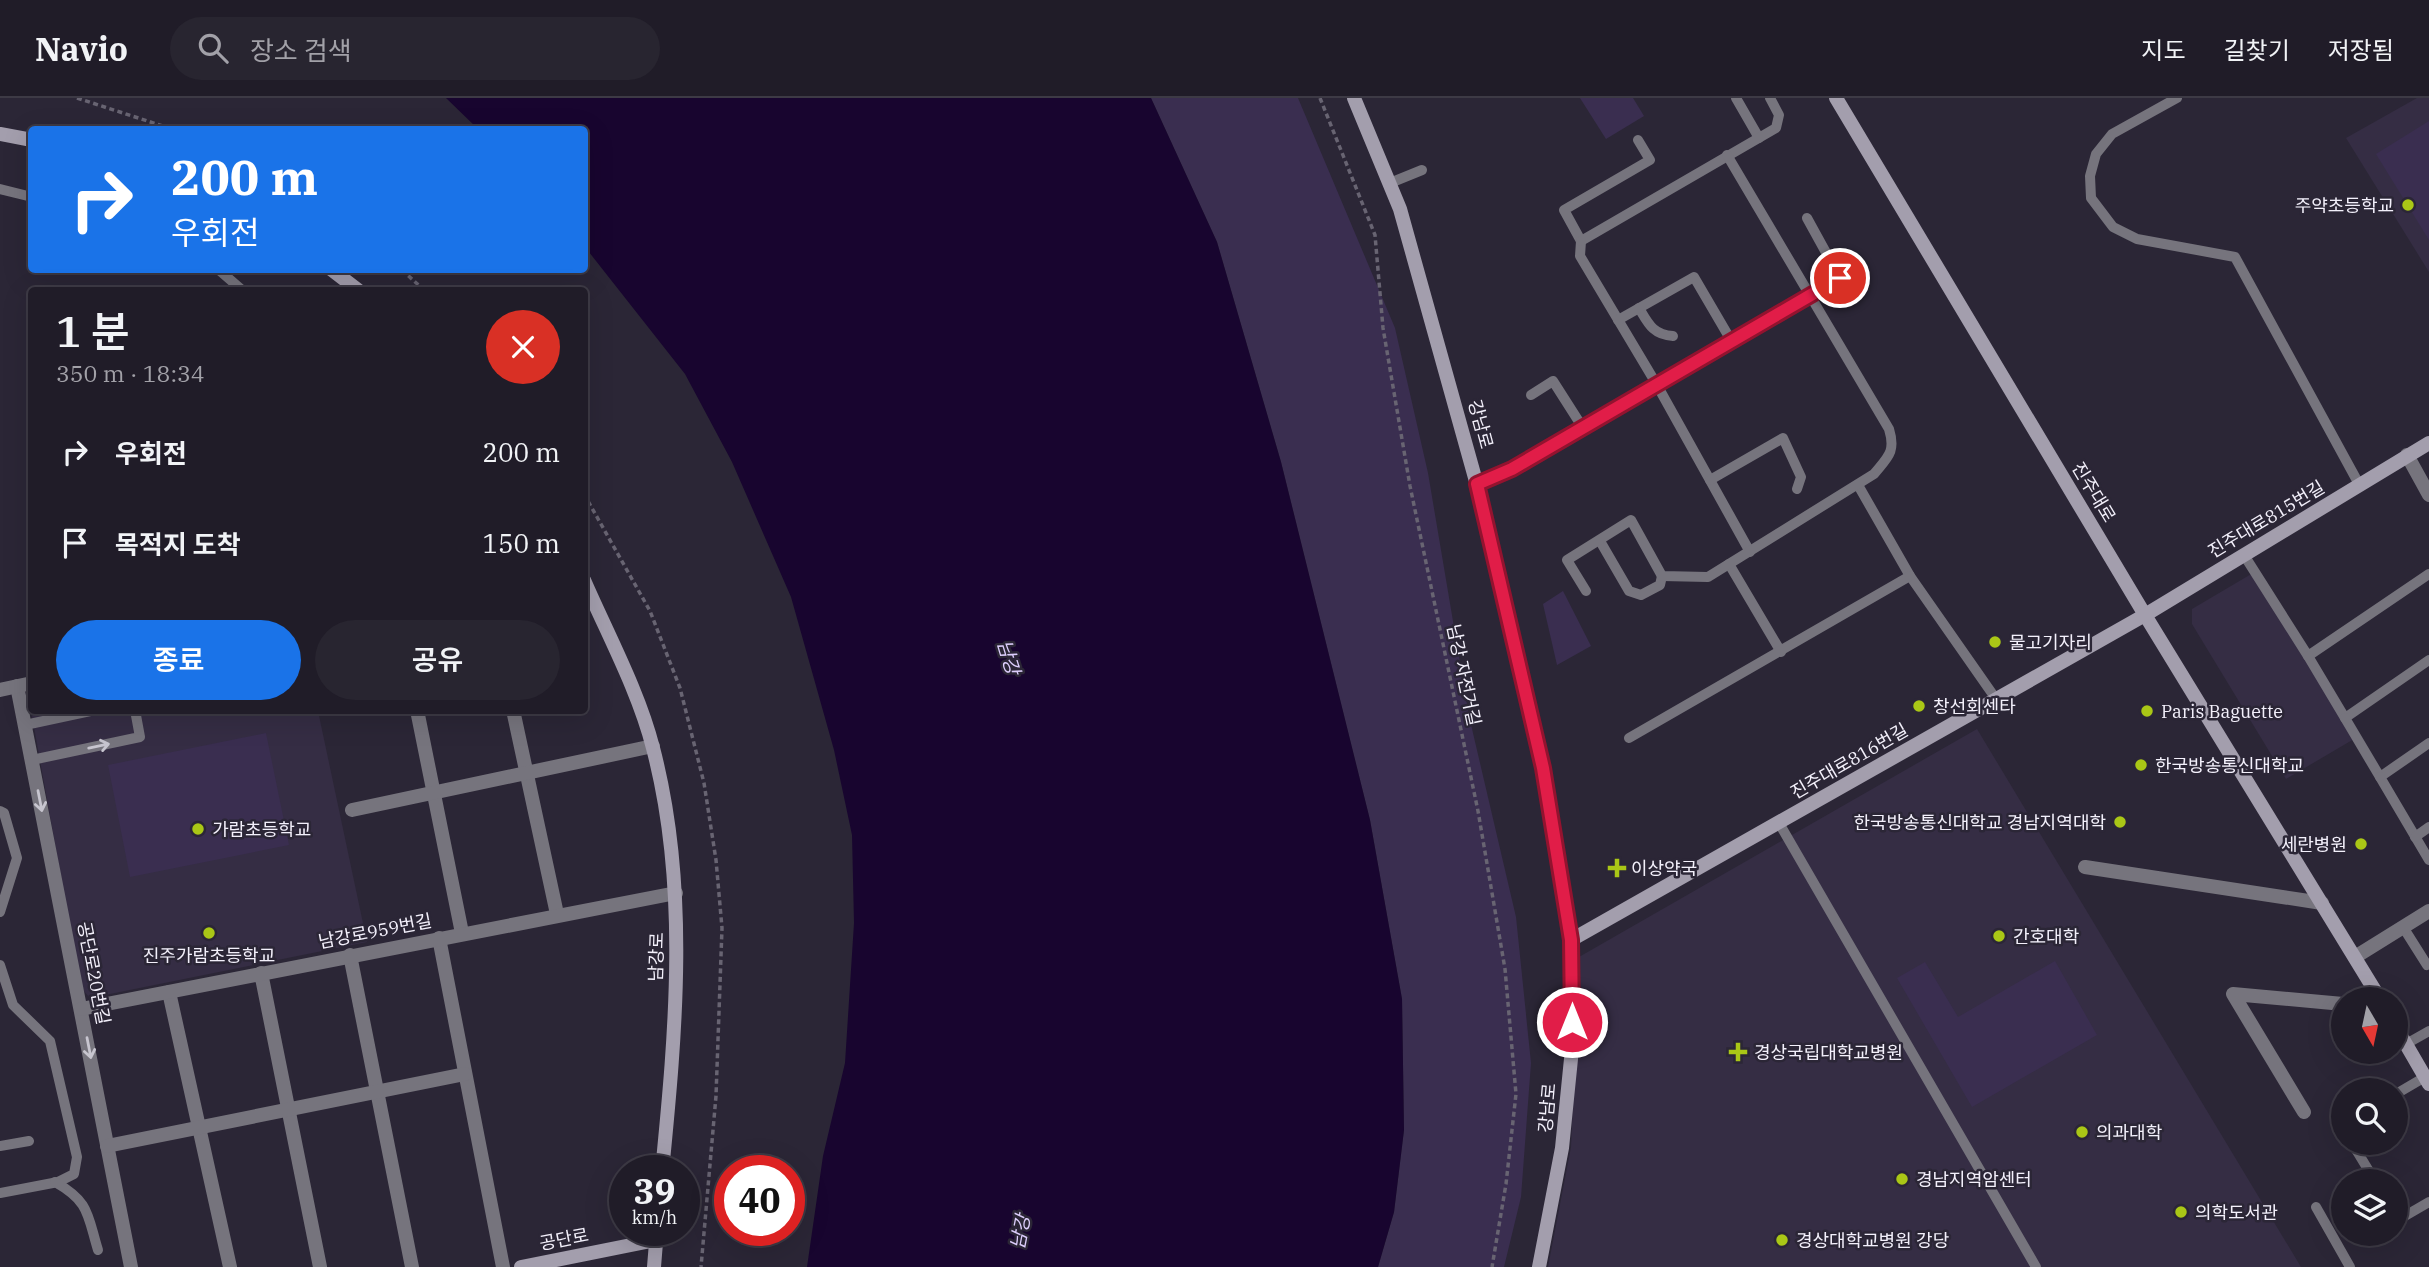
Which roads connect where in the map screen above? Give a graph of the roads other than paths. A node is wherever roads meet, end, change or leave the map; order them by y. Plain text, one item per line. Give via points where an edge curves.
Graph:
1 (1354, 98) edge
2 (1736, 98) edge
3 (1770, 98) edge
4 (1836, 98) edge
5 (2177, 98) edge
6 (0, 134) edge
7 (1759, 138) junction
8 (28, 139) edge
9 (1638, 141) dead end
10 (1727, 155) junction
11 (1422, 170) dead end
12 (1390, 183) junction
13 (0, 189) edge
14 (28, 196) edge
15 (1807, 218) dead end
16 (1581, 241) junction
17 (222, 273) edge
18 (336, 273) edge
19 (239, 287) edge
20 (354, 287) edge
21 (1811, 296) junction
22 (1639, 308) junction
23 (1618, 320) junction
24 (1673, 336) dead end
25 (1732, 342) junction
26 (1657, 385) junction
27 (1531, 394) dead end
28 (1583, 428) junction
29 (2429, 443) edge
30 (2407, 455) junction
31 (1710, 480) junction
32 (1477, 484) junction
33 (1858, 485) junction
34 (2360, 485) junction
35 (1797, 489) dead end
36 (2429, 495) edge
37 (1600, 541) junction
38 (1750, 552) junction
39 (2244, 555) junction
40 (1729, 564) junction
41 (2429, 574) edge
42 (1662, 576) junction
43 (1910, 576) junction
44 (588, 589) edge
45 (1586, 591) dead end
46 (2145, 615) junction
47 (1780, 652) junction
48 (2308, 656) junction
49 (2429, 660) edge
50 (24, 685) edge
51 (0, 690) edge
52 (1996, 699) junction
53 (76, 714) edge
54 (136, 714) edge
55 (418, 714) edge
56 (514, 714) edge
57 (2345, 718) junction
58 (25, 725) junction
59 (1629, 738) dead end
60 (2429, 743) edge
61 (653, 746) junction
62 (32, 760) junction
63 (526, 773) junction
64 (2380, 777) junction
65 (434, 793) junction
66 (352, 810) dead end
67 (0, 811) edge
68 (1779, 823) junction
69 (2429, 827) edge
70 (2415, 836) junction
71 (2429, 860) edge
72 (2085, 867) dead end
73 (676, 893) junction
74 (2322, 903) junction
75 (2429, 911) edge
76 (0, 912) edge
77 (557, 914) junction
78 (2403, 927) junction
79 (462, 933) junction
80 (439, 938) junction
81 (1571, 940) junction
82 (350, 956) junction
83 (2355, 957) junction
84 (2429, 964) edge
85 (0, 965) edge
86 (261, 973) junction
87 (2372, 987) edge
88 (169, 992) junction
89 (2331, 1002) edge
90 (81, 1009) junction
91 (2429, 1031) edge
92 (2408, 1043) edge
93 (2408, 1048) edge
94 (465, 1074) junction
95 (2427, 1081) edge
96 (2408, 1089) edge
97 (377, 1091) junction
98 (289, 1109) junction
99 (2304, 1112) dead end
100 (199, 1128) junction
101 (29, 1141) dead end
102 (0, 1146) edge
103 (107, 1146) junction
104 (663, 1155) edge
105 (55, 1182) junction
106 (0, 1194) edge
107 (2429, 1202) edge
108 (2316, 1206) dead end
109 (2408, 1214) edge
110 (610, 1246) edge
111 (655, 1246) edge
112 (98, 1250) dead end
113 (131, 1267) edge
114 (230, 1267) edge
115 (320, 1267) edge
116 (412, 1267) edge
117 (503, 1267) edge
118 (521, 1267) edge
119 (654, 1267) edge
120 (1539, 1267) edge
121 (2036, 1267) edge
122 (2350, 1267) edge

1 - 12 street, 강남로
2 - 7 lane
3 - 7 lane via 1779,115 1776,128
4 - 46 street, 진주대로
5 - 34 lane via 2112,134 2096,154 2091,198 2113,227 2137,239 2235,257
6 - 8 street
7 - 10 lane
9 - 16 lane via 1650,160 1564,210
10 - 16 lane
10 - 21 lane
11 - 12 lane
12 - 32 street, 강남로
13 - 14 lane
15 - 21 lane via 1840,278
16 - 23 lane via 1580,256
17 - 19 lane
18 - 20 street
21 - 25 lane
21 - 33 lane via 1892,440 1889,457
22 - 23 lane
22 - 24 lane via 1650,327
22 - 25 lane via 1694,277
23 - 26 lane
25 - 26 lane
26 - 28 lane
26 - 31 lane
27 - 28 lane via 1553,381
28 - 32 lane
29 - 30 street, 진주대로815번길
30 - 34 street, 진주대로815번길
30 - 36 street
31 - 35 lane via 1783,439 1801,477
31 - 38 lane
32 - 81 street, 강남로 via 1543,768
33 - 38 lane
33 - 43 lane
34 - 39 street, 진주대로815번길
37 - 42 lane via 1629,591 1641,595 1660,585
37 - 42 lane via 1631,520
37 - 45 lane via 1567,560
38 - 40 lane
39 - 46 street, 진주대로815번길
39 - 48 lane
40 - 42 lane via 1708,577
40 - 47 lane
41 - 48 lane
43 - 47 lane
43 - 52 lane
44 - 61 street, 남강로
46 - 52 street, 진주대로816번길
46 - 74 street, 진주대로
47 - 59 lane
48 - 57 lane
49 - 57 lane
50 - 51 street
50 - 58 street, 공단로20번길
52 - 68 street, 진주대로816번길
53 - 58 lane
62 -> 54 lane via 140,737
55 - 65 street
56 - 63 street
57 - 64 lane
58 - 62 street, 공단로20번길
60 - 64 lane
61 - 63 street
61 - 73 street, 남강로 via 670,829
62 -> 90 street, 공단로20번길
63 - 65 street
63 - 77 street
64 - 70 lane
65 - 66 street
65 - 79 street
67 - 76 lane via 5,813 17,858
68 - 81 street, 진주대로816번길
68 - 121 lane
69 - 70 lane
70 - 71 lane
72 - 74 street
73 - 77 street, 남강로959번길
73 - 104 street, 남강로
74 - 83 street, 진주대로
75 - 78 street
77 - 79 street, 남강로959번길
78 - 83 street
78 - 84 lane
79 - 80 street, 남강로959번길
80 - 82 street, 남강로959번길
80 - 94 street
81 - 120 street, 강남로 via 1572,1049 1562,1148
82 - 86 street, 남강로959번길
82 - 97 street
83 - 87 street, 진주대로
85 - 105 lane via 13,1005 50,1041 77,1157 74,1174
86 - 88 street, 남강로959번길
86 - 98 street
88 - 90 street, 남강로959번길
88 - 100 street
89 - 99 street via 2234,994
90 -> 103 street, 공단로20번길
91 - 92 lane
93 - 95 street
94 - 97 street
94 - 117 street
95 - 96 lane
97 - 98 street
97 - 116 street
98 - 100 street
98 - 115 street
100 - 103 street
100 - 114 street
101 - 102 lane
103 - 113 street, 공단로20번길
105 - 106 lane
105 - 112 lane via 83,1203
107 - 109 lane
108 - 122 lane
110 - 118 street, 공단로
111 - 119 street

